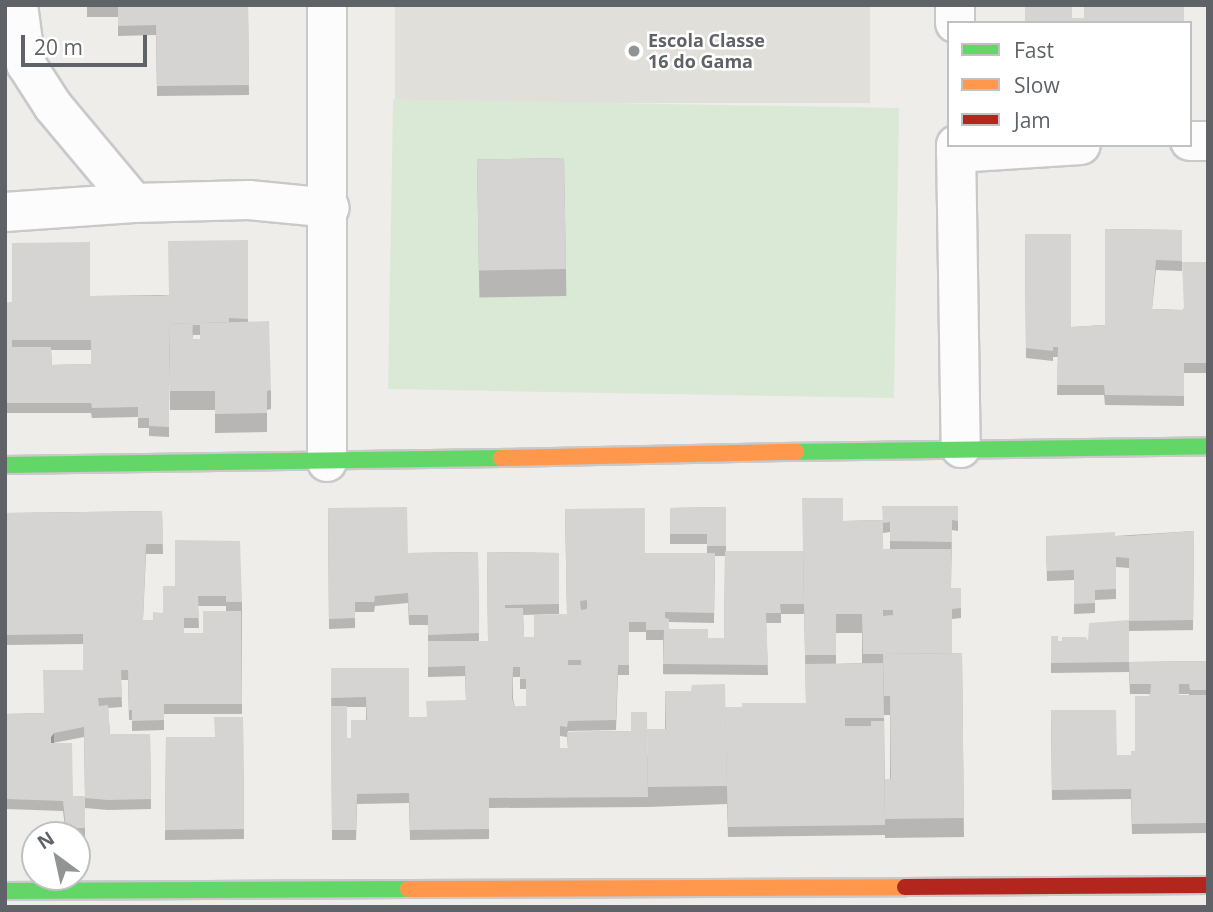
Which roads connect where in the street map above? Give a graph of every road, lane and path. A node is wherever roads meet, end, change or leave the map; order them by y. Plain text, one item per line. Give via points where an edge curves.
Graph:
1 (18, 5) edge
2 (327, 5) edge
3 (1018, 147) edge
4 (956, 149) edge
5 (134, 203) junction
6 (330, 208) junction
7 (5, 212) edge
8 (1208, 446) edge
9 (961, 448) junction
10 (327, 462) junction
11 (5, 465) edge
12 (1208, 885) edge
13 (5, 891) edge

1 - 5 street via 26,64 53,106
2 - 6 street
3 - 4 street
4 - 9 street
5 - 6 street via 249,200
5 - 7 street
6 - 10 street
8 - 9 street
9 - 10 street
10 - 11 street
12 - 13 street

